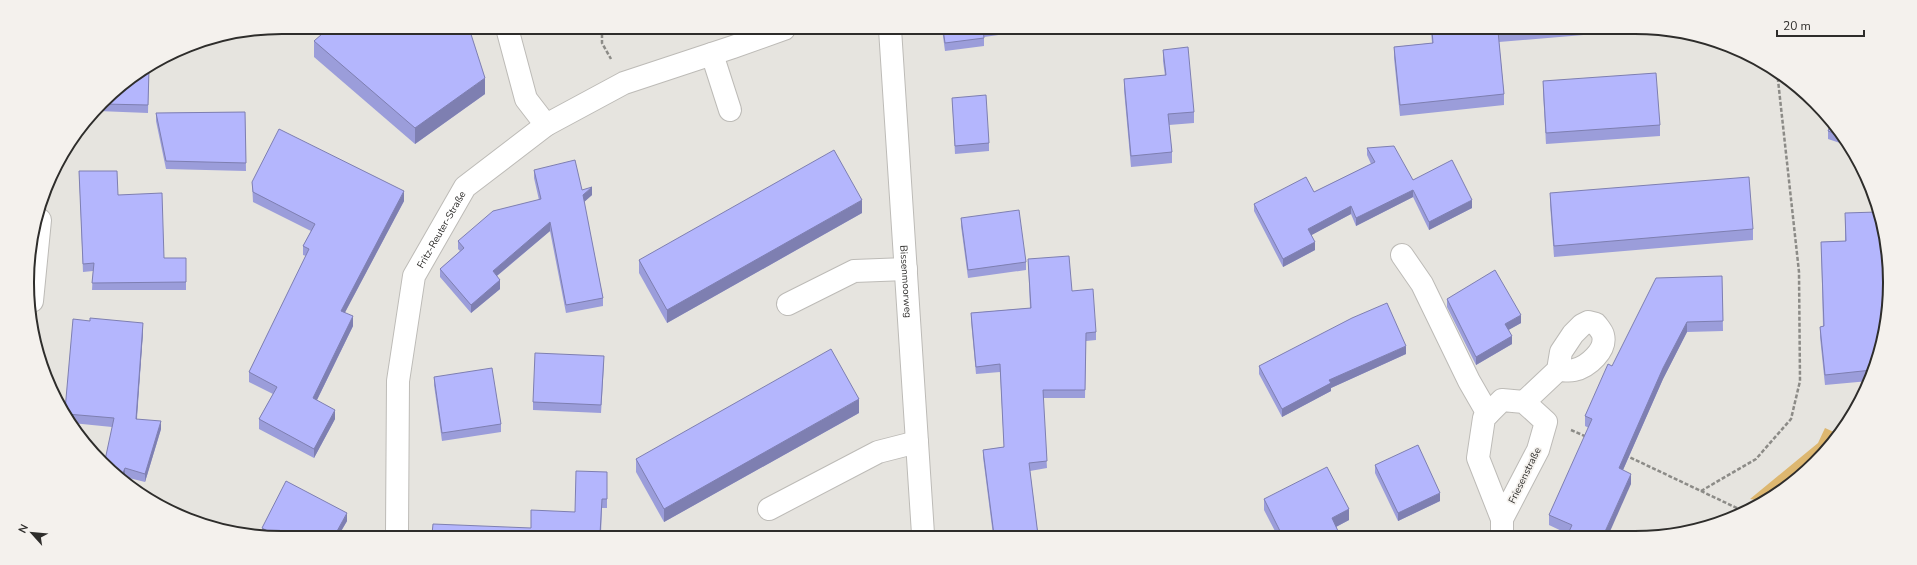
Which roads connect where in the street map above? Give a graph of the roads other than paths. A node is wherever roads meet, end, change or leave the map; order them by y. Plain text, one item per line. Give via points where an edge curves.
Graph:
1 (509, 34) edge
2 (770, 34) edge
3 (890, 34) edge
4 (712, 54) junction
5 (730, 110) dead end
6 (546, 125) junction
7 (38, 238) edge
8 (1402, 255) dead end
9 (906, 268) junction
10 (34, 279) edge
11 (788, 304) dead end
12 (1558, 370) dead end
13 (1524, 402) junction
14 (1488, 414) junction
15 (917, 442) junction
16 (769, 508) dead end
17 (1502, 527) edge
18 (396, 531) edge
19 (923, 531) edge

1 - 6 street via 526,99
2 - 4 street, Fritz-Reuter-Straße
3 - 9 street, Bissenmoorweg
4 - 5 street
4 - 6 street, Fritz-Reuter-Straße via 624,82
6 - 18 street, Fritz-Reuter-Straße via 465,187 414,276 398,380
7 - 10 street
8 - 14 street via 1422,284 1465,374
9 - 11 street via 854,271
9 - 15 street, Bissenmoorweg
12 - 13 street
13 - 14 street, Friesenstraße via 1502,400
13 - 17 street, Friesenstraße via 1546,422 1538,450
14 - 17 street, Friesenstraße via 1484,418 1478,458
15 - 16 street via 878,452
15 - 19 street, Bissenmoorweg

